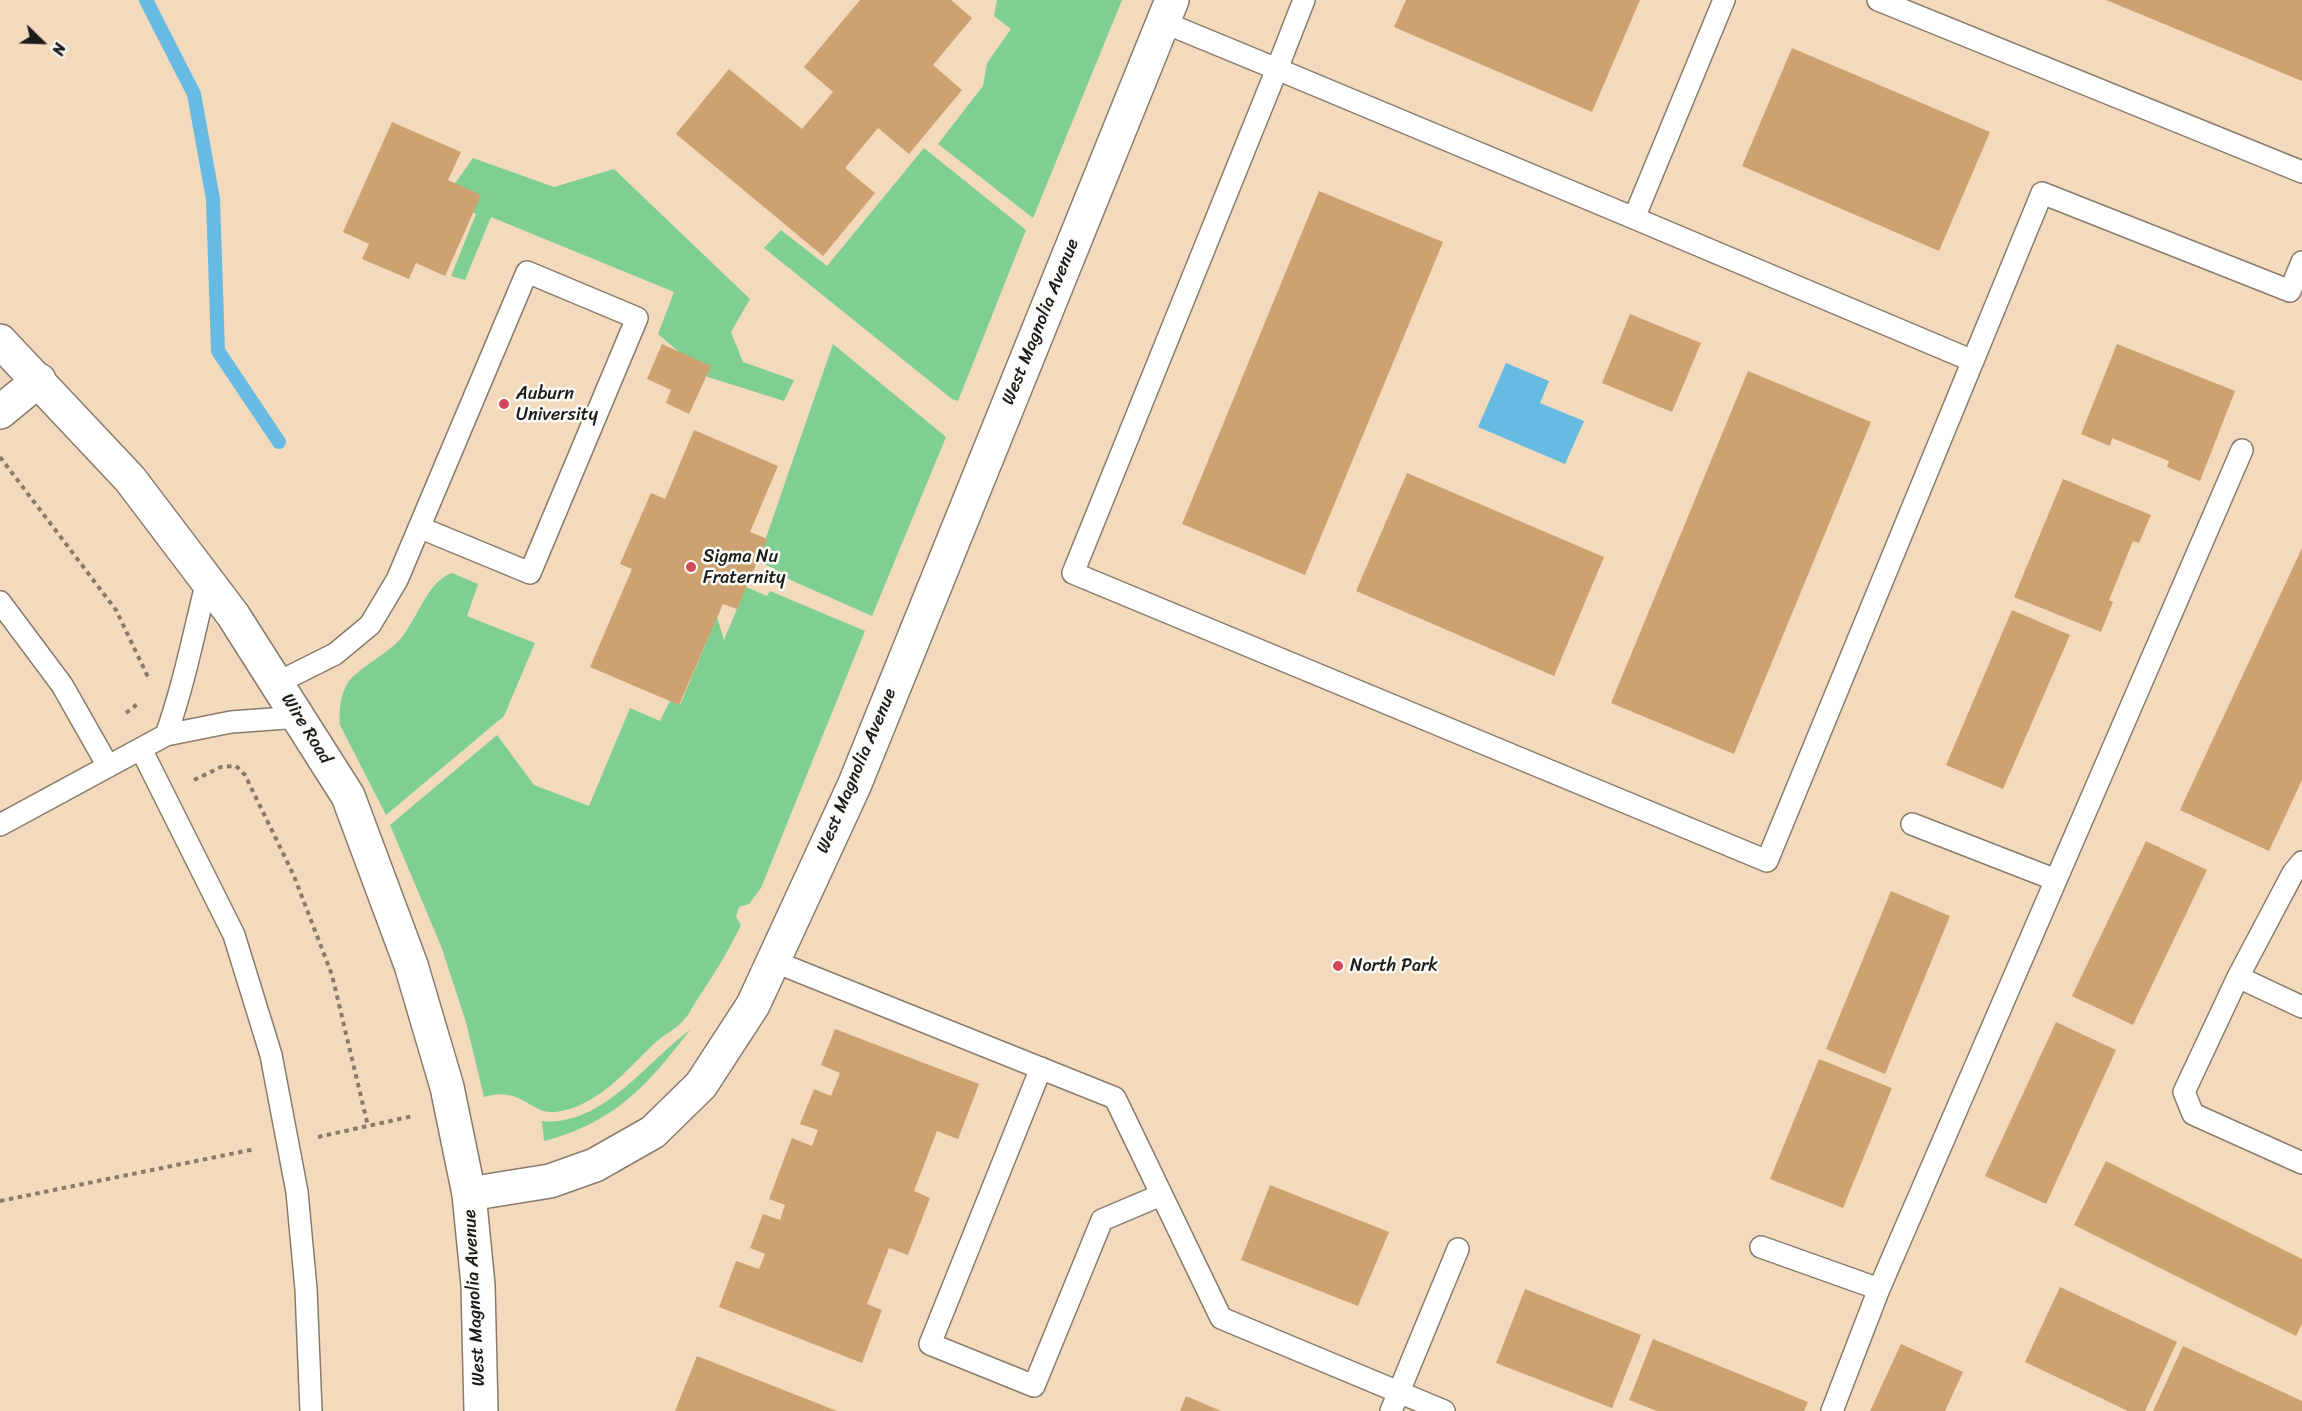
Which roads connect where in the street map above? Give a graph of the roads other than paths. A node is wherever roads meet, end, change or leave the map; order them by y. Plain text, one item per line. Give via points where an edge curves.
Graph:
1 (1304, 0) edge
2 (1724, 0) edge
3 (1878, 0) edge
4 (1167, 11) edge
5 (1277, 69) junction
6 (2302, 172) edge
7 (1634, 218) junction
8 (2302, 262) edge
9 (0, 341) edge
10 (1973, 361) junction
11 (39, 380) junction
12 (0, 412) edge
13 (2242, 450) dead end
14 (421, 528) junction
15 (207, 581) junction
16 (0, 602) edge
17 (278, 683) junction
18 (300, 717) junction
19 (166, 735) junction
20 (141, 749) junction
21 (108, 766) junction
22 (1912, 824) dead end
23 (0, 825) edge
24 (2302, 862) edge
25 (2056, 880) junction
26 (773, 961) junction
27 (2238, 977) junction
28 (2302, 1007) edge
29 (1041, 1068) junction
30 (2302, 1163) edge
31 (469, 1194) junction
32 (1161, 1194) junction
33 (1761, 1247) dead end
34 (1458, 1249) dead end
35 (1878, 1289) junction
36 (1395, 1402) edge
37 (311, 1411) edge
38 (481, 1411) edge
39 (1444, 1411) edge
40 (1832, 1411) edge

1 - 5 lane
2 - 7 lane
3 - 6 lane
4 - 5 lane
4 - 26 street, West Magnolia Avenue via 854,786
5 - 7 lane
5 - 10 lane via 1073,573 1767,861
7 - 10 lane
8 - 10 lane via 2290,291 2042,193
9 - 11 street, Wire Road
11 - 12 street
11 - 15 street, Wire Road via 130,479
13 - 25 lane
14 - 14 lane via 527,272 637,318 530,573
14 - 17 lane via 370,625 335,654
15 - 17 street, Wire Road
15 - 19 lane via 181,694
16 - 21 lane via 62,685
17 - 18 street, Wire Road
18 - 19 lane via 231,722
18 - 31 street, Wire Road via 348,796 411,965 447,1087
19 - 20 lane
20 - 21 lane
20 - 37 lane via 234,935 271,1055 297,1192
21 - 23 lane
22 - 25 lane
24 - 27 lane
25 - 35 lane
26 - 29 lane
26 - 31 street, West Magnolia Avenue via 753,1005 720,1059 701,1085 653,1132 595,1165 550,1181
27 - 28 lane
27 - 30 lane via 2184,1092 2193,1114
29 - 32 lane via 1115,1098
29 - 32 lane via 930,1344 1034,1386 1102,1220
31 - 38 street, West Magnolia Avenue via 478,1285
32 - 36 lane via 1221,1318
33 - 35 lane
34 - 36 lane
35 - 40 lane
36 - 39 lane

